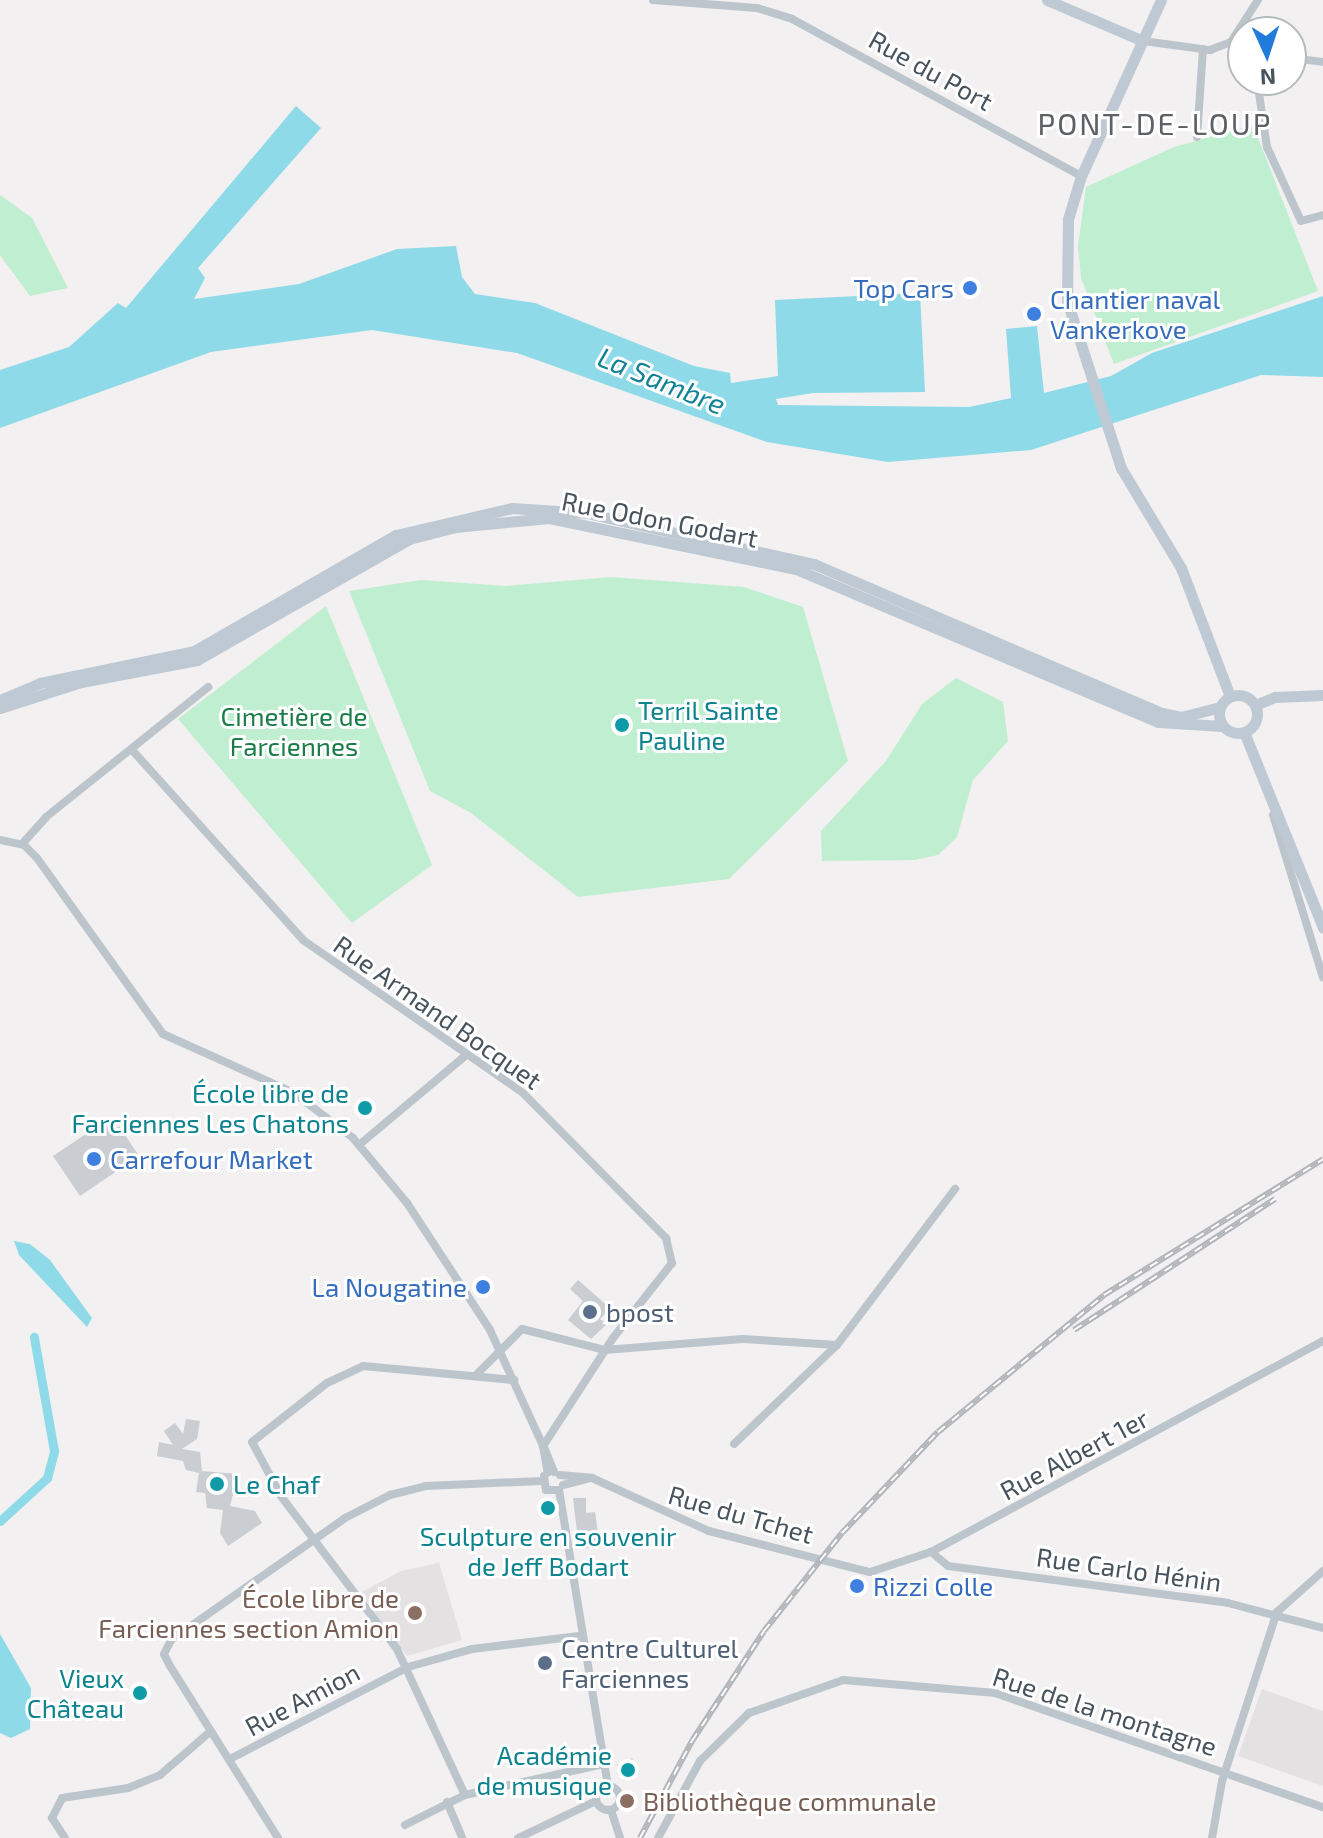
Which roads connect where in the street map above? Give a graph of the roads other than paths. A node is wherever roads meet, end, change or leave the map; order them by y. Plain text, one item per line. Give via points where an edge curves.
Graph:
1 (653, 0) edge
2 (1047, 0) edge
3 (1161, 0) edge
4 (758, 4) edge
5 (1143, 41) junction
6 (1227, 43) edge
7 (1203, 49) junction
8 (1259, 96) edge
9 (1197, 137) dead end
10 (1081, 176) junction
11 (1323, 215) edge
12 (208, 687) dead end
13 (1323, 695) edge
14 (1230, 696) junction
15 (0, 700) edge
16 (1255, 705) junction
17 (1220, 707) junction
18 (0, 708) edge
19 (1222, 726) junction
20 (1244, 732) junction
21 (133, 751) junction
22 (1271, 808) junction
23 (0, 840) edge
24 (22, 844) junction
25 (1323, 928) edge
26 (1323, 978) edge
27 (464, 1057) junction
28 (359, 1145) junction
29 (955, 1189) dead end
30 (1323, 1341) edge
31 (837, 1345) junction
32 (499, 1349) junction
33 (605, 1350) junction
34 (474, 1376) junction
35 (514, 1380) junction
36 (734, 1444) dead end
37 (543, 1446) junction
38 (554, 1479) junction
39 (316, 1540) junction
40 (931, 1552) junction
41 (835, 1568) joint
42 (1323, 1571) edge
43 (1277, 1612) junction
44 (1323, 1628) edge
45 (579, 1636) junction
46 (408, 1667) junction
47 (211, 1731) junction
48 (230, 1759) junction
49 (604, 1764) junction
50 (1227, 1772) junction
51 (608, 1786) junction
52 (465, 1795) junction
53 (596, 1801) junction
54 (447, 1802) junction
55 (1323, 1807) edge
56 (611, 1810) junction
57 (405, 1825) dead end
58 (65, 1838) edge
59 (278, 1838) edge
60 (462, 1838) edge
61 (518, 1838) edge
62 (620, 1838) edge
63 (658, 1838) edge
64 (1212, 1838) edge

1 - 4 street
2 - 5 main road
3 - 5 main road
4 - 10 street, Rue du Port via 880,64
5 - 7 street
5 - 10 main road
6 - 7 street
7 - 9 street
8 - 11 street via 1267,147 1301,221
10 - 14 main road via 1065,253 1067,301 1082,359 1130,487 1181,568
12 - 21 street
13 - 16 main road via 1275,697
14 - 16 main road via 1247,697
14 - 17 main road
15 - 17 main road, Rue Odon Godart via 40,683 194,651 396,535 472,513 512,508 587,513 814,564 1162,713 1181,717
16 - 20 main road via 1255,723
17 - 19 main road
18 - 19 main road, Rue Odon Godart via 81,682 197,660 409,539 455,527 549,518 796,569 1158,722
19 - 20 main road
20 - 22 main road
21 - 24 street via 46,817
21 - 27 street, Rue Armand Bocquet via 303,940
22 - 25 main road
22 - 26 street
23 - 24 street
24 - 28 street via 163,1034 294,1093
27 - 28 street
27 - 33 street, Rue Armand Bocquet via 523,1093 666,1238 672,1263
28 - 32 street via 407,1203
29 - 31 street
30 - 40 street, Rue Albert 1er
31 - 33 street via 743,1339
31 - 36 street
32 - 33 street via 511,1335 534,1328
32 - 34 street via 488,1369
32 - 35 street
33 - 37 street, Rue Armand Bocquet
34 - 35 street
34 - 39 street via 363,1366 327,1383 252,1442 281,1496
35 - 37 street
37 - 38 street
38 - 39 street, Rue du Tchet via 406,1490
38 - 41 street, Rue du Tchet via 592,1478 679,1520 808,1551
38 - 45 street
39 - 46 street
39 - 47 street, Rue du Tchet via 171,1640 164,1654
40 - 41 street, Rue Albert 1er via 870,1572
40 - 43 street, Rue Carlo Hénin via 948,1566
42 - 43 street
43 - 44 street, Rue Carlo Hénin
43 - 50 street
45 - 46 street, Rue Amion via 472,1649
45 - 49 street
46 - 48 street, Rue Amion
46 - 52 street
47 - 48 street
47 - 58 street via 160,1775 128,1788 62,1798 52,1818
48 - 59 street
49 - 51 street
49 - 52 street
50 - 55 street, Rue de la montagne
50 - 63 street, Rue de la montagne via 995,1693 843,1680 749,1713 700,1761
50 - 64 street
51 - 53 street
51 - 56 street via 620,1795
52 - 54 street
53 - 56 street
53 - 61 street
54 - 57 street
54 - 60 street
56 - 62 street

